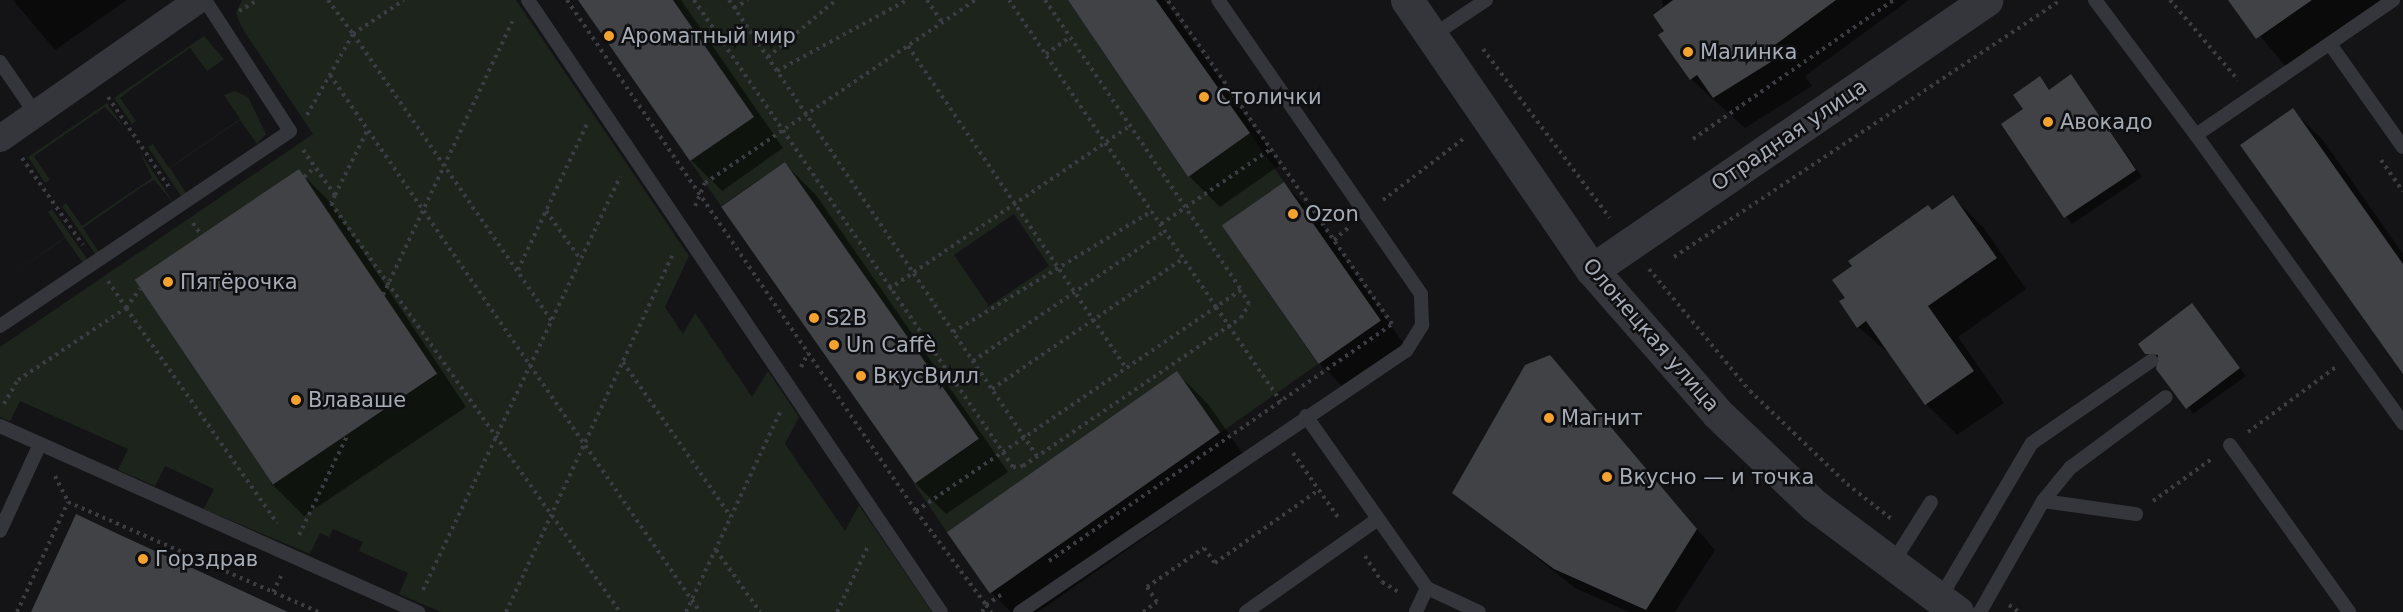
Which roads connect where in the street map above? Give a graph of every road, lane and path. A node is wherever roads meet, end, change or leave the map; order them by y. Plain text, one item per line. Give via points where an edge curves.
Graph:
1 (197, 0) edge
2 (205, 0) edge
3 (328, 0) edge
4 (404, 0) edge
5 (528, 0) edge
6 (567, 0) edge
7 (694, 0) edge
8 (729, 0) edge
9 (748, 0) edge
10 (836, 0) edge
11 (907, 0) edge
12 (927, 0) edge
13 (975, 0) edge
14 (1009, 0) edge
15 (1045, 0) edge
16 (1168, 0) edge
17 (1218, 0) edge
18 (1407, 0) edge
19 (1486, 0) edge
20 (1894, 0) edge
21 (1986, 0) edge
22 (2061, 0) edge
23 (2095, 0) edge
24 (2170, 0) edge
25 (2393, 0) edge
26 (734, 8) junction
27 (515, 17) dead end
28 (1460, 18) junction
29 (942, 22) junction
30 (354, 34) junction
31 (1432, 36) junction
32 (1070, 38) junction
33 (2330, 44) junction
34 (908, 46) junction
35 (1046, 54) junction
36 (768, 57) junction
37 (0, 62) edge
38 (777, 70) junction
39 (330, 75) junction
40 (108, 97) dead end
41 (2252, 97) junction
42 (597, 102) junction
43 (35, 113) junction
44 (806, 114) junction
45 (1489, 119) junction
46 (649, 120) junction
47 (1130, 126) junction
48 (290, 131) junction
49 (368, 131) junction
50 (782, 131) junction
51 (2196, 135) junction
52 (0, 138) edge
53 (1693, 139) dead end
54 (1105, 143) junction
55 (2403, 147) edge
56 (1271, 149) junction
57 (632, 153) junction
58 (14, 161) dead end
59 (446, 166) junction
60 (315, 167) junction
61 (304, 177) dead end
62 (335, 195) junction
63 (700, 195) junction
64 (181, 204) junction
65 (1015, 204) junction
66 (1185, 208) junction
67 (546, 211) junction
68 (1152, 212) junction
69 (425, 214) junction
70 (1365, 214) junction
71 (1161, 224) junction
72 (684, 230) junction
73 (1165, 231) junction
74 (201, 235) dead end
75 (1334, 240) junction
76 (1630, 244) junction
77 (1184, 258) junction
78 (1670, 259) dead end
79 (581, 260) junction
80 (95, 262) junction
81 (1660, 266) dead end
82 (1058, 268) junction
83 (518, 270) junction
84 (1592, 270) junction
85 (1651, 272) junction
86 (913, 273) junction
87 (390, 286) junction
88 (140, 288) dead end
89 (889, 289) junction
90 (1241, 290) junction
91 (1075, 292) junction
92 (382, 295) dead end
93 (1216, 307) junction
94 (126, 308) junction
95 (1093, 320) junction
96 (552, 321) junction
97 (0, 326) edge
98 (1229, 326) junction
99 (953, 332) junction
100 (808, 353) junction
101 (973, 361) junction
102 (2151, 361) dead end
103 (623, 362) junction
104 (531, 366) junction
105 (1126, 368) junction
106 (790, 389) junction
107 (992, 389) junction
108 (2166, 397) dead end
109 (1280, 401) junction
110 (0, 414) edge
111 (1306, 416) junction
112 (2403, 423) edge
113 (0, 426) edge
114 (348, 434) dead end
115 (496, 437) junction
116 (1024, 437) junction
117 (39, 444) junction
118 (585, 445) junction
119 (2230, 445) dead end
120 (1000, 454) junction
121 (1037, 456) junction
122 (1319, 490) dead end
123 (2043, 501) junction
124 (1931, 502) dead end
125 (916, 511) junction
126 (2136, 514) dead end
127 (552, 515) junction
128 (731, 517) junction
129 (1378, 519) junction
130 (0, 531) edge
131 (1911, 534) junction
132 (716, 549) junction
133 (292, 551) junction
134 (1045, 565) dead end
135 (1891, 565) junction
136 (1015, 585) dead end
137 (1427, 588) junction
138 (273, 592) junction
139 (1991, 592) junction
140 (692, 600) junction
141 (986, 606) junction
142 (1948, 606) edge
143 (1029, 610) edge
144 (416, 611) edge
145 (17, 612) edge
146 (319, 612) edge
147 (506, 612) edge
148 (620, 612) edge
149 (686, 612) edge
150 (700, 612) edge
151 (760, 612) edge
152 (941, 612) edge
153 (982, 612) edge
154 (991, 612) edge
155 (1143, 612) edge
156 (1246, 612) edge
157 (1416, 612) edge
158 (1479, 612) edge
159 (1980, 612) edge
160 (2019, 612) edge
161 (2349, 612) edge

1 - 43 street
2 - 48 lane
3 - 30 path
4 - 30 path
5 - 42 lane
6 - 46 path
7 - 50 path
8 - 26 path
9 - 26 path
10 - 36 path
11 - 38 path
12 - 29 path
13 - 29 path
14 - 35 path
15 - 32 path
16 - 56 path
17 - 70 lane
18 - 31 street, Олонецкая улица
19 - 28 lane
20 - 53 path
21 - 76 street, Отрадная улица
22 - 78 path
23 - 51 lane
24 - 41 path
25 - 33 lane
26 - 36 path
27 - 59 path
28 - 31 lane
28 - 76 path
29 - 34 path
30 - 39 path
30 - 59 path
31 - 45 street, Олонецкая улица
32 - 35 path
32 - 47 path
33 - 41 lane
33 - 55 lane
34 - 44 path
34 - 65 path
35 - 54 path
36 - 38 path
37 - 43 lane
38 - 44 path
39 - 48 path via 306,118
39 - 49 path
40 - 64 path
41 - 51 lane
42 - 57 lane
42 - 67 path
43 - 52 street
44 - 50 path
44 - 86 path
45 - 70 path
45 - 84 street, Олонецкая улица
46 - 57 path
46 - 63 path
47 - 54 path
47 - 66 path
48 - 60 path
48 - 64 lane
49 - 62 path
49 - 69 path
50 - 63 path via 705,183
50 - 89 path
51 - 112 lane
54 - 65 path
54 - 68 path
56 - 66 path
56 - 75 path
57 - 72 lane
57 - 79 path
58 - 80 path via 21,156
59 - 69 path
59 - 83 path
60 - 61 path
60 - 62 path
62 - 87 path via 331,203
63 - 72 path
63 - 100 path
64 - 74 path
64 - 80 lane
65 - 82 path
65 - 86 path
66 - 71 path
66 - 90 path
67 - 79 path
67 - 83 path
68 - 71 path
68 - 82 path
69 - 87 path
69 - 104 path
70 - 75 path
70 - 111 lane via 1421,294 1422,325 1406,351
71 - 73 path
72 - 103 path
72 - 106 lane
73 - 77 path
73 - 91 path
75 - 109 path via 1392,324
76 - 84 street, Отрадная улица
76 - 85 path
77 - 93 path
77 - 95 path
79 - 96 path
80 - 94 path
80 - 97 lane
81 - 85 path
82 - 91 path
82 - 99 path
83 - 96 path
84 - 135 street, Олонецкая улица via 1717,412 1814,505
85 - 131 path via 1750,391 1847,484
86 - 89 path
86 - 99 path
87 - 92 path
87 - 115 path
88 - 94 path
89 - 120 path
90 - 93 path
90 - 98 path via 1249,309
91 - 95 path
91 - 101 path
93 - 98 path
93 - 105 path
94 - 110 path via 18,380
94 - 133 path
95 - 105 path
95 - 107 path
96 - 104 path
98 - 109 path
98 - 121 path
99 - 101 path
100 - 106 path
100 - 125 path
101 - 107 path
102 - 142 lane via 2032,443
103 - 118 path
103 - 128 path
104 - 115 path
104 - 118 path
105 - 116 path
106 - 128 path
106 - 152 lane
107 - 116 path
108 - 123 lane via 2070,468
109 - 134 path
111 - 129 lane
111 - 143 lane
113 - 117 lane
114 - 133 path
115 - 127 path
115 - 144 path
116 - 120 path
116 - 121 path
117 - 130 lane
117 - 133 lane
118 - 127 path
118 - 140 path
119 - 161 lane
120 - 121 path via 1018,468
120 - 125 path
122 - 155 path via 1215,563 1204,548 1147,587 1157,602
123 - 126 lane
123 - 139 lane
124 - 131 lane
125 - 141 path
127 - 147 path
127 - 148 path
128 - 132 path
129 - 137 lane
129 - 156 lane
131 - 135 lane
132 - 140 path
132 - 151 path
133 - 138 path
133 - 144 lane
135 - 142 street, Олонецкая улица
136 - 141 path
137 - 157 lane
137 - 158 lane
138 - 145 path via 68,502
138 - 146 path
139 - 159 lane
139 - 160 path
140 - 149 path
140 - 150 path
141 - 153 path
141 - 154 path

